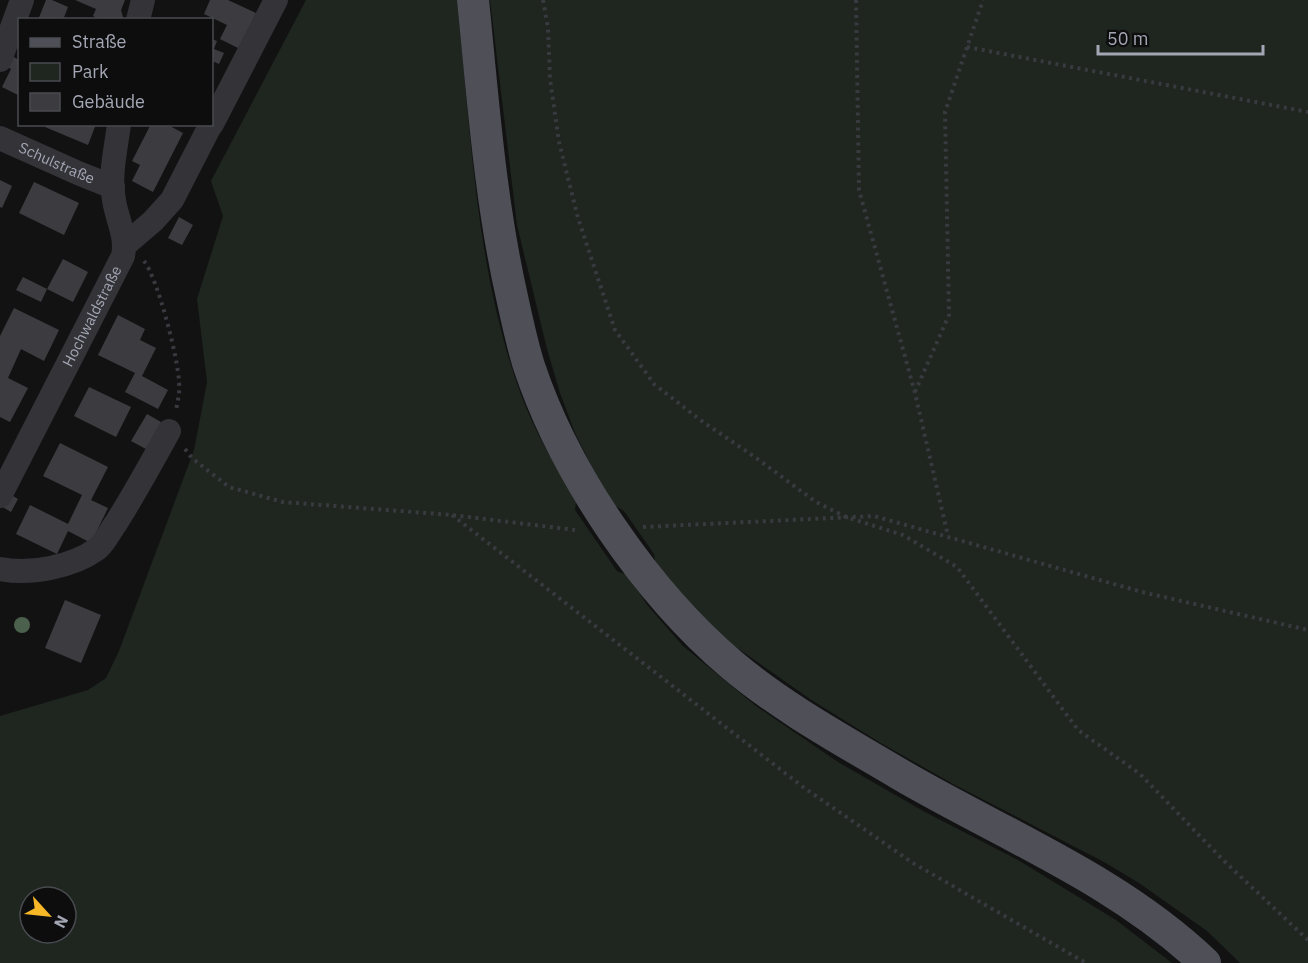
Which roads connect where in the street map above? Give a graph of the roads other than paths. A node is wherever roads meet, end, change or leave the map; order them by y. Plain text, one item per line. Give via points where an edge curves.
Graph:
1 (22, 0) edge
2 (143, 0) edge
3 (276, 0) edge
4 (473, 0) edge
5 (138, 18) edge
6 (0, 60) edge
7 (213, 120) edge
8 (119, 126) edge
9 (210, 126) edge
10 (0, 138) edge
11 (113, 187) junction
12 (125, 245) junction
13 (169, 431) road end
14 (0, 496) edge
15 (0, 569) edge
16 (1205, 963) edge

1 - 6 street
2 - 5 street
3 - 7 street
4 - 16 main road via 500,235 519,329 547,412 608,524 671,605 735,667 828,732 1136,908
8 - 11 street
9 - 12 street via 172,200
10 - 11 street, Schulstraße
11 - 12 street
12 - 14 street, Hochwaldstraße via 118,268
13 - 15 street via 98,548 46,570

